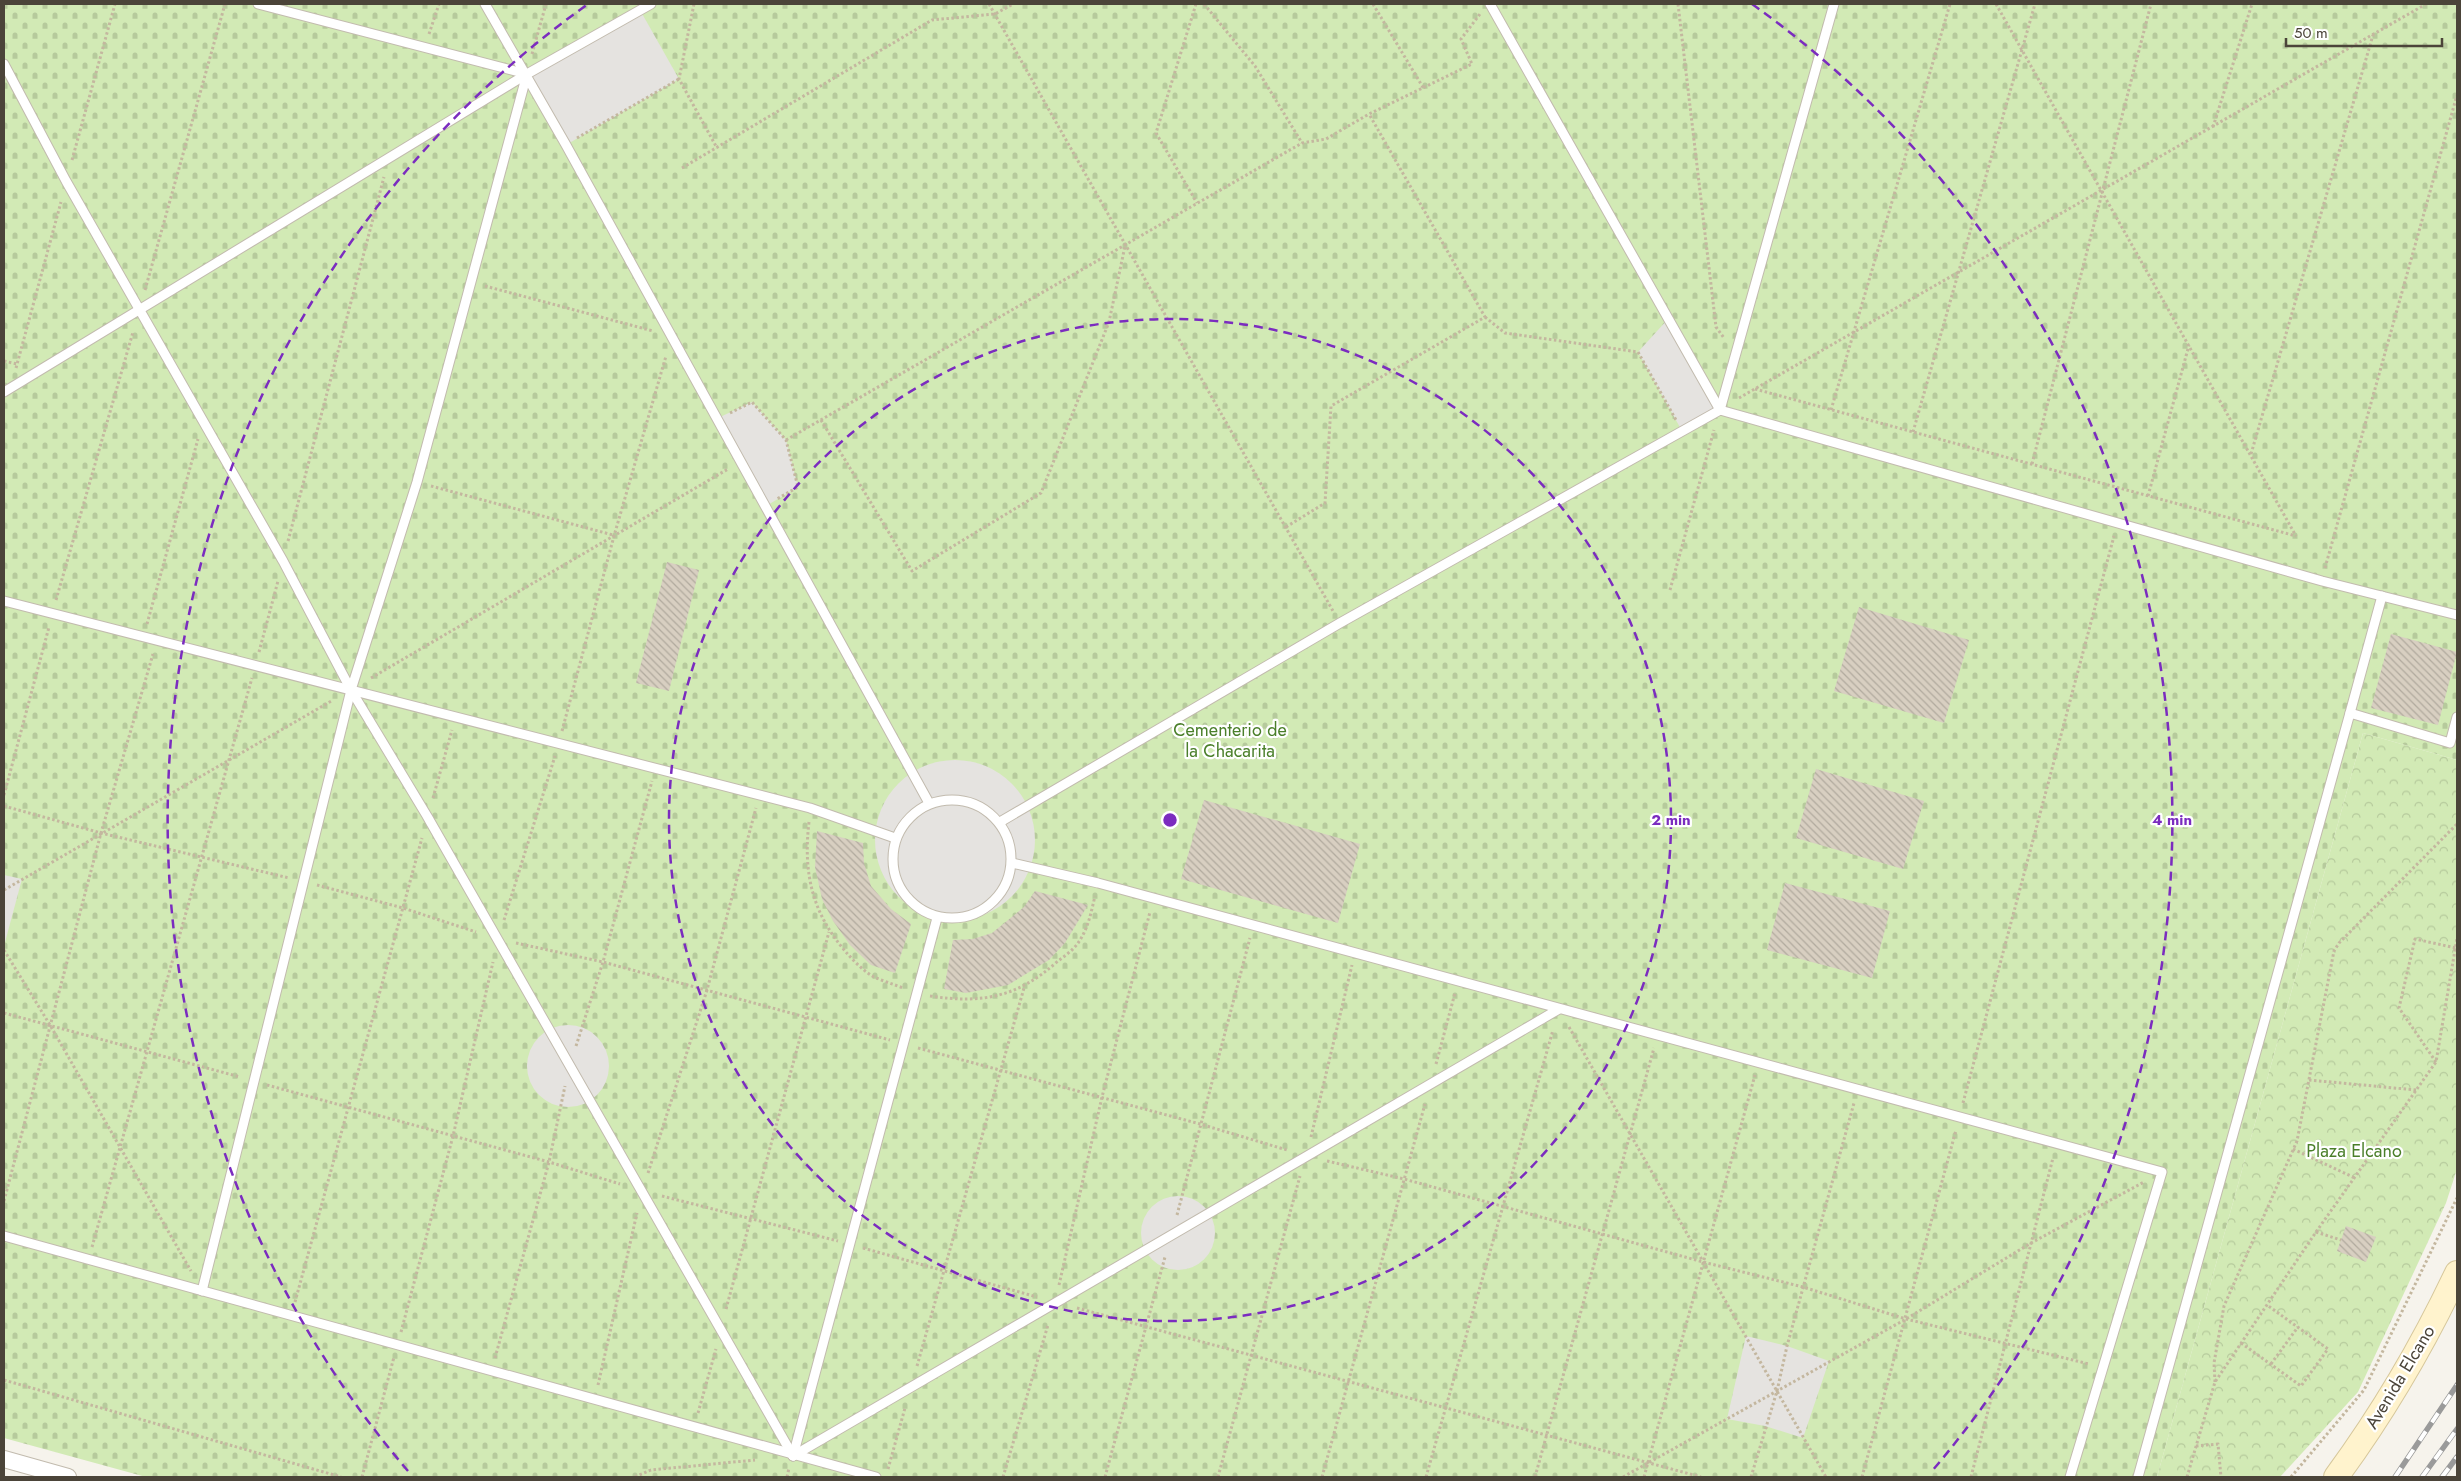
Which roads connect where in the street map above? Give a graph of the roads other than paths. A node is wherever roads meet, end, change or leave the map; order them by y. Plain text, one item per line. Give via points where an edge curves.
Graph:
1 (258, 4) edge
2 (485, 4) edge
3 (650, 4) edge
4 (1490, 4) edge
5 (1834, 4) edge
6 (4, 64) edge
7 (526, 74) junction
8 (139, 310) junction
9 (6, 391) edge
10 (1720, 410) junction
11 (2382, 596) junction
12 (4, 601) edge
13 (2457, 615) edge
14 (352, 690) junction
15 (2350, 713) junction
16 (2457, 716) edge
17 (929, 803) junction
18 (1000, 822) junction
19 (895, 838) junction
20 (1012, 863) junction
21 (937, 918) junction
22 (1559, 1009) junction
23 (4, 1236) edge
24 (2457, 1273) edge
25 (202, 1291) junction
26 (793, 1456) junction
27 (4, 1460) edge
28 (68, 1477) edge
29 (876, 1477) edge
30 (2070, 1477) edge
31 (2138, 1477) edge
32 (2336, 1477) edge

1 - 7 lane
2 - 7 lane
3 - 7 lane
4 - 10 lane
5 - 10 lane
6 - 8 lane
7 - 8 lane
7 - 14 lane via 417,482
7 - 17 lane
8 - 9 lane
8 - 14 lane via 283,561
10 - 11 lane
10 - 18 lane via 1340,622
11 - 13 lane
11 - 15 lane
12 - 14 lane
14 - 19 lane via 810,808
14 - 25 lane
14 - 26 lane
15 - 16 lane via 2450,743
15 - 31 lane
17 - 18 lane via 968,801
17 - 19 lane via 908,817
18 - 20 lane via 1009,841
19 - 21 lane via 893,872 908,901
20 - 21 lane via 1000,895 972,916
20 - 22 lane
21 - 26 lane
22 - 26 lane
22 - 30 lane via 2162,1172
23 - 25 lane
24 - 32 main road, Avenida Elcano via 2410,1364
25 - 26 lane
26 - 29 lane
27 - 28 street

